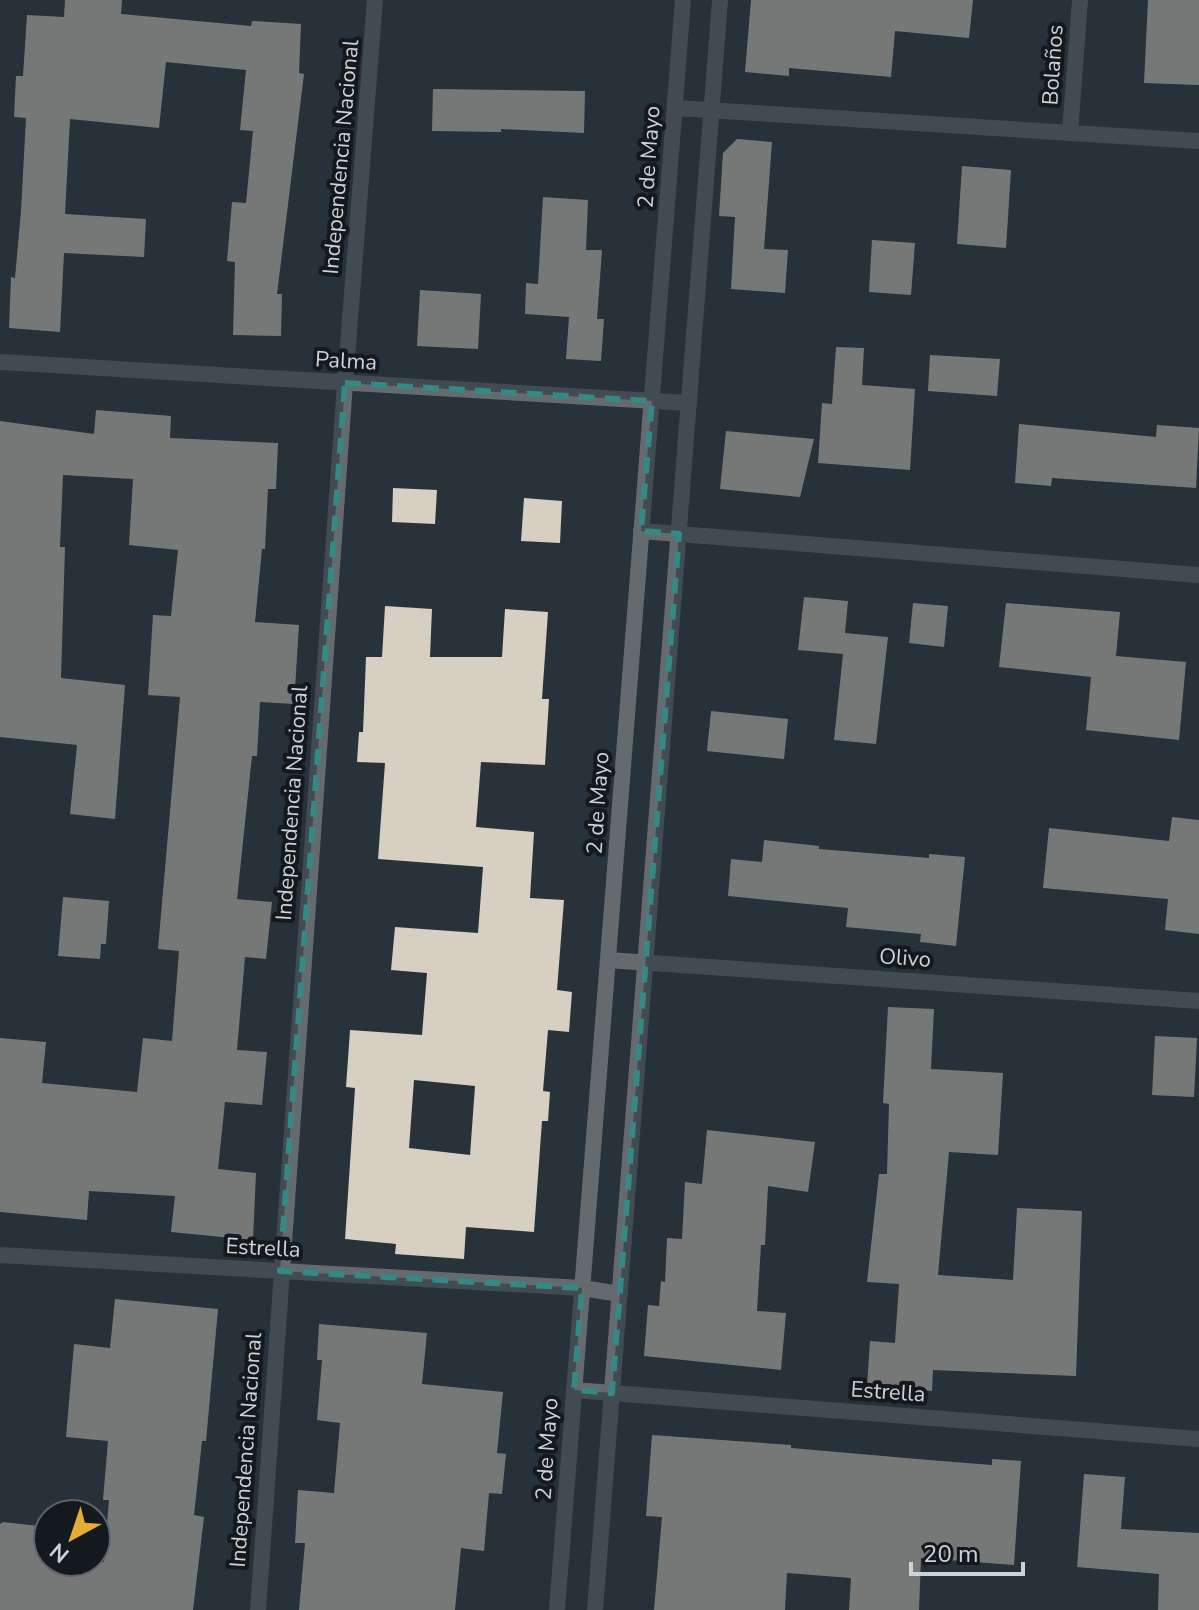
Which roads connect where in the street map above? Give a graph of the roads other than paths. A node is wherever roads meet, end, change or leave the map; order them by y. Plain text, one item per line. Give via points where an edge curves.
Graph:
1 (375, 0) edge
2 (683, 0) edge
3 (720, 0) edge
4 (1080, 0) edge
5 (675, 108) junction
6 (711, 110) junction
7 (1070, 133) junction
8 (1199, 141) edge
9 (0, 362) edge
10 (345, 383) junction
11 (652, 401) junction
12 (689, 403) junction
13 (641, 531) junction
14 (679, 534) junction
15 (1199, 575) edge
16 (608, 960) junction
17 (645, 962) junction
18 (1199, 1001) edge
19 (0, 1255) edge
20 (280, 1271) junction
21 (582, 1288) junction
22 (620, 1294) junction
23 (574, 1390) junction
24 (612, 1393) junction
25 (1199, 1439) edge
26 (258, 1610) edge
27 (557, 1610) edge
28 (595, 1610) edge

1 - 10 street, Independencia Nacional
2 - 5 street, 2 de Mayo
3 - 6 street
4 - 7 street, Bolaños
5 - 6 street
5 - 11 street, 2 de Mayo
6 - 7 street
6 - 12 street
7 - 8 street
9 - 10 street, Palma
10 - 11 street, Palma
10 - 20 street, Independencia Nacional
11 - 12 street, Palma
11 - 13 street, 2 de Mayo
12 - 14 street
13 - 14 street
13 - 16 street, 2 de Mayo
14 - 15 street
14 - 17 street
16 - 17 street, Olivo
16 - 21 street, 2 de Mayo
17 - 18 street, Olivo
17 - 22 street
19 - 20 street, Estrella
20 - 21 street, Estrella
20 - 26 street, Independencia Nacional
21 - 22 street, Estrella
21 - 23 street, 2 de Mayo
22 - 24 street
23 - 24 street, Estrella
23 - 27 street, 2 de Mayo
24 - 25 street, Estrella
24 - 28 street

